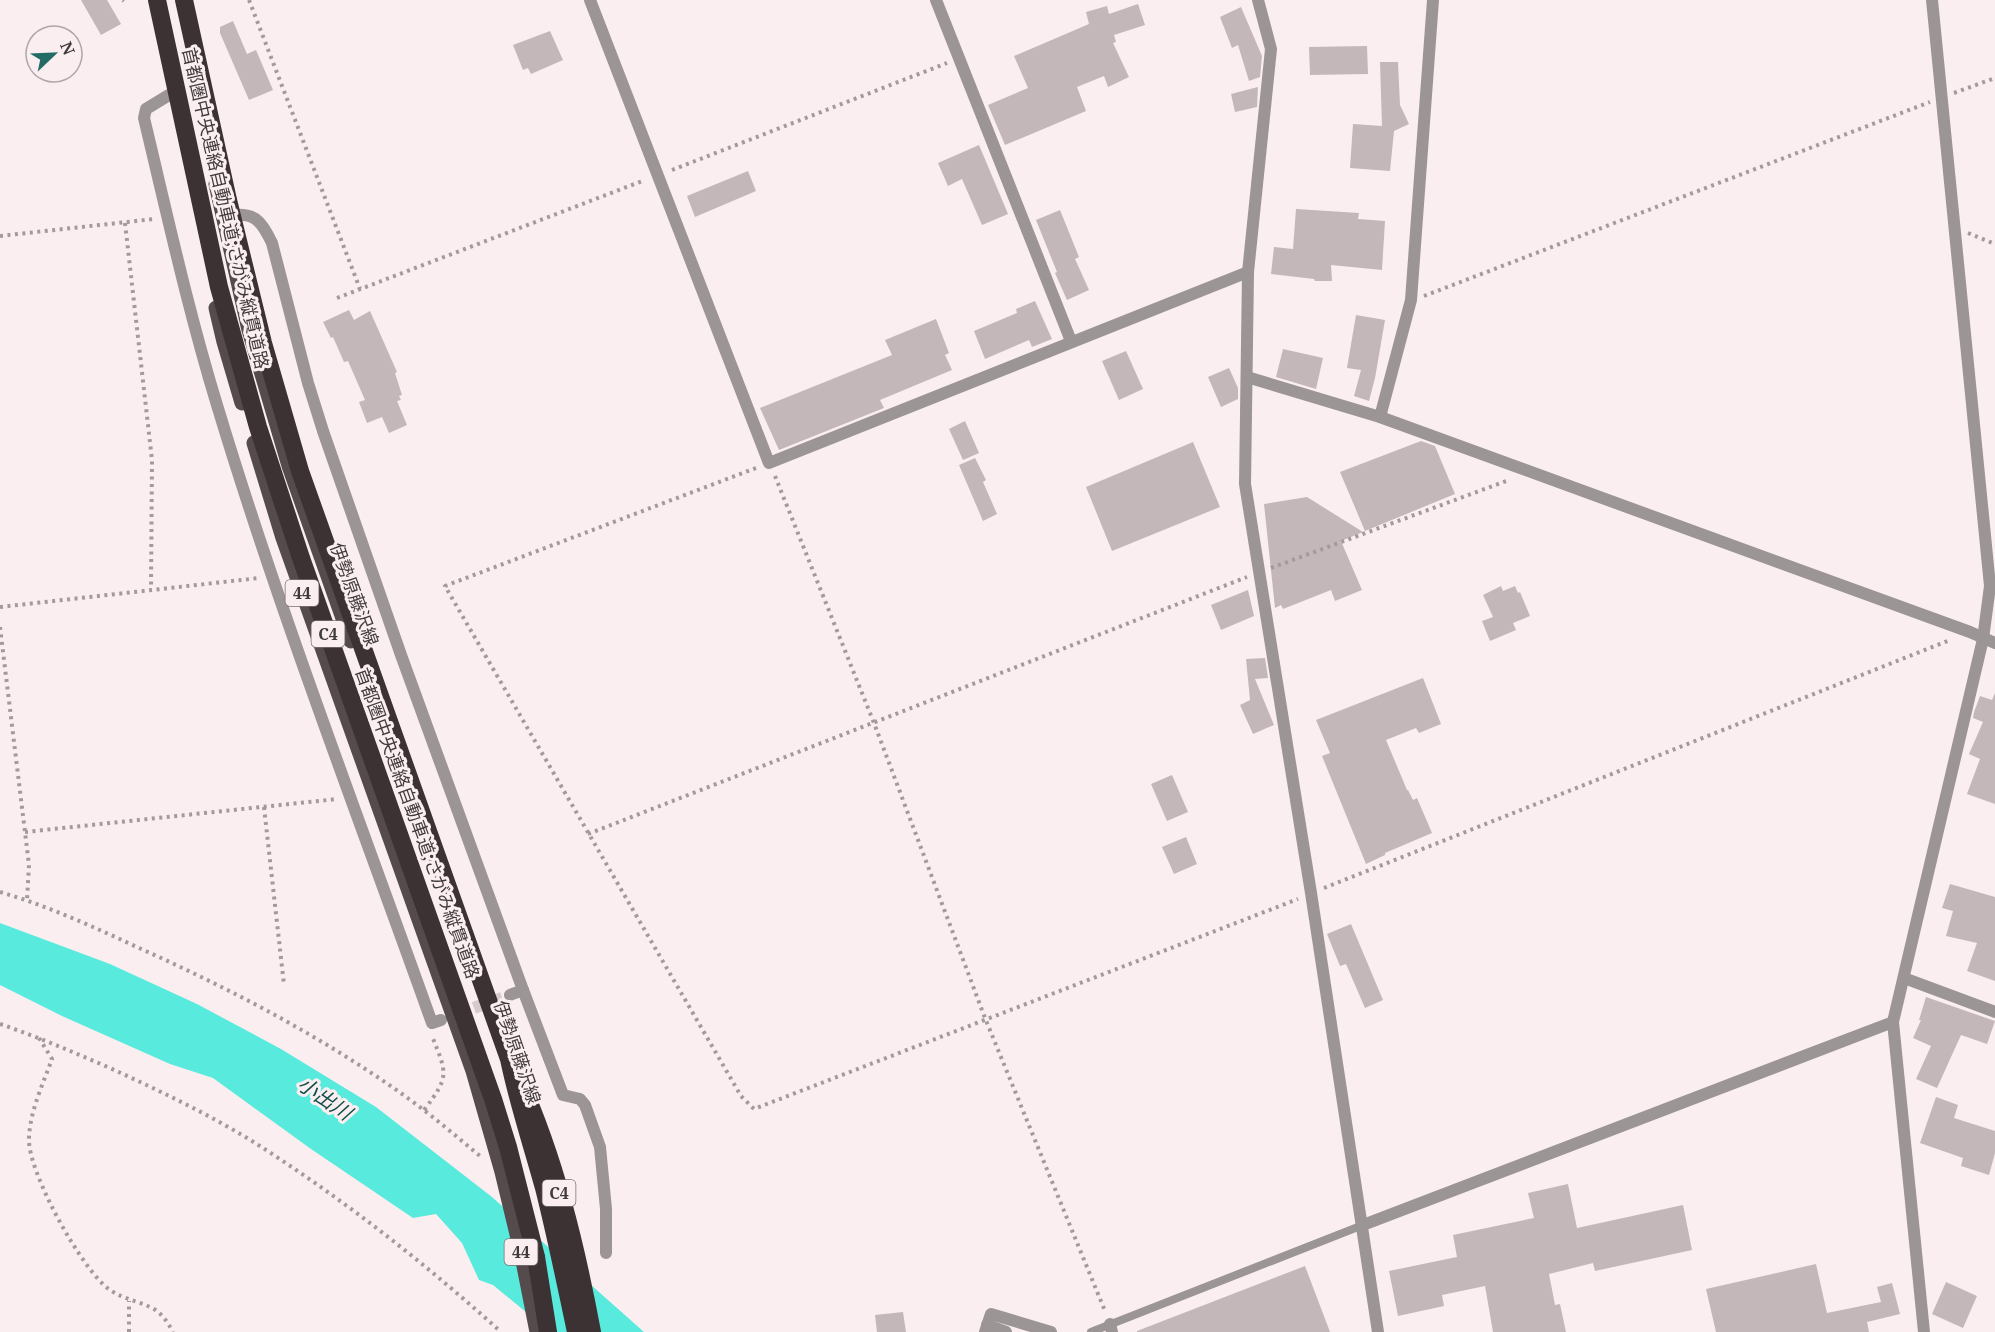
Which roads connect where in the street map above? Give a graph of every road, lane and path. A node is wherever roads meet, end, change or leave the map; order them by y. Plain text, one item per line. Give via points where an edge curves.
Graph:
1 (149, 0) edge
2 (157, 0) edge
3 (249, 0) edge
4 (590, 0) edge
5 (936, 0) edge
6 (1258, 0) edge
7 (1433, 0) edge
8 (1932, 0) edge
9 (180, 1) edge
10 (1995, 78) edge
11 (170, 95) junction
12 (1941, 98) junction
13 (222, 216) junction
14 (168, 217) junction
15 (125, 223) junction
16 (1953, 227) junction
17 (0, 236) edge
18 (1995, 244) edge
19 (1248, 272) junction
20 (360, 289) dead end
21 (1411, 300) junction
22 (1071, 341) junction
23 (1246, 377) junction
24 (1380, 417) junction
25 (769, 463) junction
26 (1533, 472) junction
27 (1259, 573) junction
28 (272, 577) junction
29 (151, 590) junction
30 (0, 607) edge
31 (0, 627) edge
32 (1970, 632) junction
33 (1989, 641) edge
34 (874, 723) junction
35 (352, 798) junction
36 (264, 807) junction
37 (25, 832) junction
38 (588, 834) junction
39 (0, 892) edge
40 (1311, 893) junction
41 (27, 900) junction
42 (1904, 978) junction
43 (284, 985) dead end
44 (523, 990) junction
45 (510, 995) tunnel mouth
46 (1995, 1012) edge
47 (986, 1018) junction
48 (437, 1021) joint
49 (1893, 1022) junction
50 (0, 1024) edge
51 (39, 1037) junction
52 (509, 1059) junction
53 (423, 1110) junction
54 (486, 1161) dead end
55 (1363, 1225) junction
56 (606, 1253) dead end
57 (129, 1301) junction
58 (1111, 1328) edge
59 (986, 1329) edge
60 (129, 1332) edge
61 (173, 1332) edge
62 (501, 1332) edge
63 (537, 1332) edge
64 (547, 1332) edge
65 (576, 1332) edge
66 (582, 1332) edge
67 (592, 1332) edge
68 (1006, 1332) edge
69 (1051, 1332) edge
70 (1091, 1332) edge
71 (1378, 1332) edge
72 (1924, 1332) edge

1 - 11 main road, 44
2 - 64 highway, 首都圏中央連絡自動車道;さがみ縦貫道路 / C4, bridge via 219,287 258,426 493,1099 536,1257
3 - 20 path
4 - 25 street
5 - 22 street
6 - 19 street via 1271,49
7 - 21 street
8 - 12 street
9 - 13 main road, 伊勢原藤沢線 / 44
9 - 52 highway, 首都圏中央連絡自動車道;さがみ縦貫道路 / C4, bridge via 257,321 300,471
10 - 12 path
11 - 14 street via 146,110 144,118
11 - 63 main road, 44 via 224,342 283,538 473,1071 502,1172
12 - 16 street
12 - 21 path
13 - 44 street via 249,216 263,224 272,243 323,431
13 - 66 main road, 伊勢原藤沢線 / 44, bridge via 249,330 289,466 556,1221
14 - 15 path
14 - 28 street via 196,334
15 - 17 path
15 - 29 path via 153,460
16 - 18 path
16 - 33 street via 1990,586
19 - 22 street
19 - 23 street
21 - 24 street
22 - 25 street
23 - 24 street
23 - 27 street via 1245,484
24 - 26 street
25 - 34 path
25 - 38 path via 446,586
26 - 27 path
26 - 32 street
27 - 34 path
27 - 40 street
28 - 29 path
28 - 35 street
29 - 30 path
31 - 37 path
32 - 33 street
32 - 40 path
33 - 42 street
34 - 38 path
34 - 47 path
35 - 36 path
35 - 48 street
36 - 37 path
36 - 43 path
37 - 41 path via 29,865
38 - 47 path via 741,1096 754,1109
39 - 41 path
40 - 47 path
40 - 55 street
41 - 53 path via 197,974 364,1069
42 - 46 street
42 - 49 street
44 - 45 street
44 - 56 street via 563,1095 585,1104 600,1147
47 - 58 path
48 - 53 path via 432,1035 444,1077 440,1089
49 - 55 street
49 - 72 street
50 - 51 path
51 - 57 path via 52,1059 30,1121 28,1141 36,1171 68,1237 96,1277
51 - 62 path via 169,1095 262,1147 358,1213 452,1287
52 - 65 highway, C4, bridge via 559,1248
52 - 67 highway, C4, bridge via 541,1134 566,1214
53 - 54 path
55 - 58 lane
55 - 71 street
57 - 60 path
57 - 61 path via 153,1308
58 - 70 lane
59 - 68 street
59 - 69 street via 991,1314

